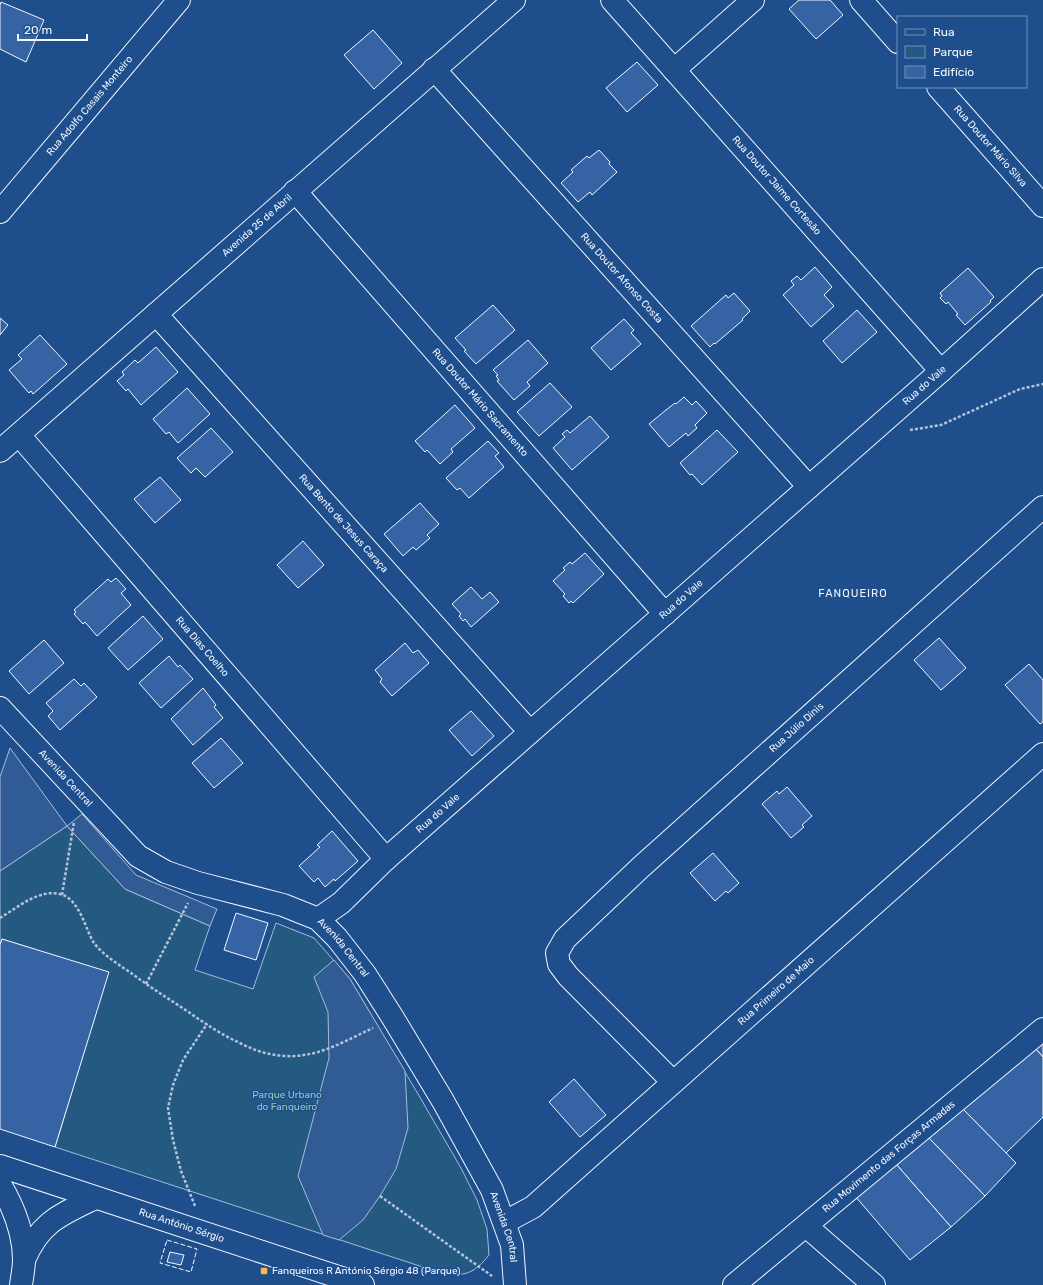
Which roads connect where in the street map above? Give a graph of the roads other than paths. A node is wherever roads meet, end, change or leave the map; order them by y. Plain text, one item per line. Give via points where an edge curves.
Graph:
1 (179, 0) edge
2 (514, 0) edge
3 (612, 0) edge
4 (753, 0) edge
5 (861, 0) edge
6 (897, 41) edge
7 (434, 69) junction
8 (674, 70) junction
9 (939, 88) edge
10 (295, 192) junction
11 (1043, 206) edge
12 (0, 212) edge
13 (1043, 279) edge
14 (156, 314) junction
15 (940, 371) junction
16 (18, 435) junction
17 (0, 451) edge
18 (809, 487) junction
19 (1043, 507) edge
20 (665, 614) junction
21 (0, 708) edge
22 (530, 732) junction
23 (1043, 754) edge
24 (386, 859) junction
25 (318, 919) junction
26 (1043, 1029) edge
27 (673, 1082) junction
28 (0, 1166) edge
29 (0, 1184) edge
30 (95, 1198) junction
31 (505, 1222) junction
32 (806, 1226) junction
33 (24, 1260) junction
34 (515, 1281) edge
35 (21, 1285) edge
36 (363, 1285) edge
37 (734, 1285) edge
38 (874, 1285) edge

1 - 12 street, Rua Adolfo Casais Monteiro
2 - 7 street, Avenida 25 de Abril
3 - 8 street, Rua Doutor Jaime Cortesão
4 - 8 street
5 - 6 street
7 - 10 street, Avenida 25 de Abril
7 - 18 street, Rua Doutor Afonso Costa
8 - 15 street, Rua Doutor Jaime Cortesão
9 - 11 street, Rua Doutor Mário Silva
10 - 14 street, Avenida 25 de Abril
10 - 20 street, Rua Doutor Mário Sacramento
13 - 15 street, Rua do Vale
14 - 16 street, Avenida 25 de Abril
14 - 22 street, Rua Bento de Jesus Caraça
15 - 18 street, Rua do Vale
16 - 17 street, Avenida 25 de Abril
16 - 24 street, Rua Dias Coelho
18 - 20 street, Rua do Vale
19 - 27 street, Rua Júlio Dinis via 565,938 556,953 559,964
20 - 22 street, Rua do Vale
21 - 25 street, Avenida Central via 138,856 166,872 283,905
22 - 24 street, Rua do Vale
23 - 27 street, Rua Primeiro de Maio
24 - 25 street, Rua do Vale via 341,903
25 - 31 street, Avenida Central via 337,938 365,974 393,1018 492,1190
26 - 32 street, Rua Movimento das Forças Armadas
27 - 31 street, Rua Primeiro de Maio via 533,1206
28 - 30 street, Rua António Sérgio
29 - 33 street via 10,1200 18,1222
30 - 33 street via 70,1210 45,1227 31,1245
30 - 36 street, Rua António Sérgio
31 - 34 street, Avenida Central via 512,1245
32 - 37 street, Rua Movimento das Forças Armadas
32 - 38 street
33 - 35 street

